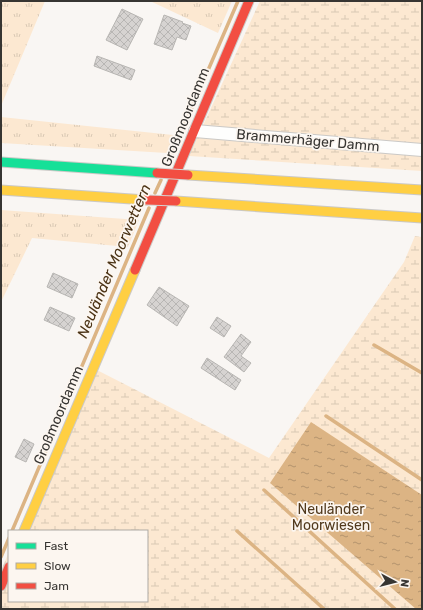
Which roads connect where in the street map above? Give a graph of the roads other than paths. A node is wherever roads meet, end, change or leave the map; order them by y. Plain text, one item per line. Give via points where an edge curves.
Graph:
1 (249, 1) edge
2 (195, 130) junction
3 (422, 150) edge
4 (1, 162) edge
5 (1, 190) edge
6 (422, 190) edge
7 (422, 218) edge
8 (24, 530) edge
9 (8, 569) edge
10 (1, 586) edge

1 - 2 main road, Großmoordamm
2 - 3 street, Brammerhäger Damm
2 - 8 main road, Großmoordamm
4 - 6 main road, bridge
5 - 7 main road, bridge
9 - 10 main road

